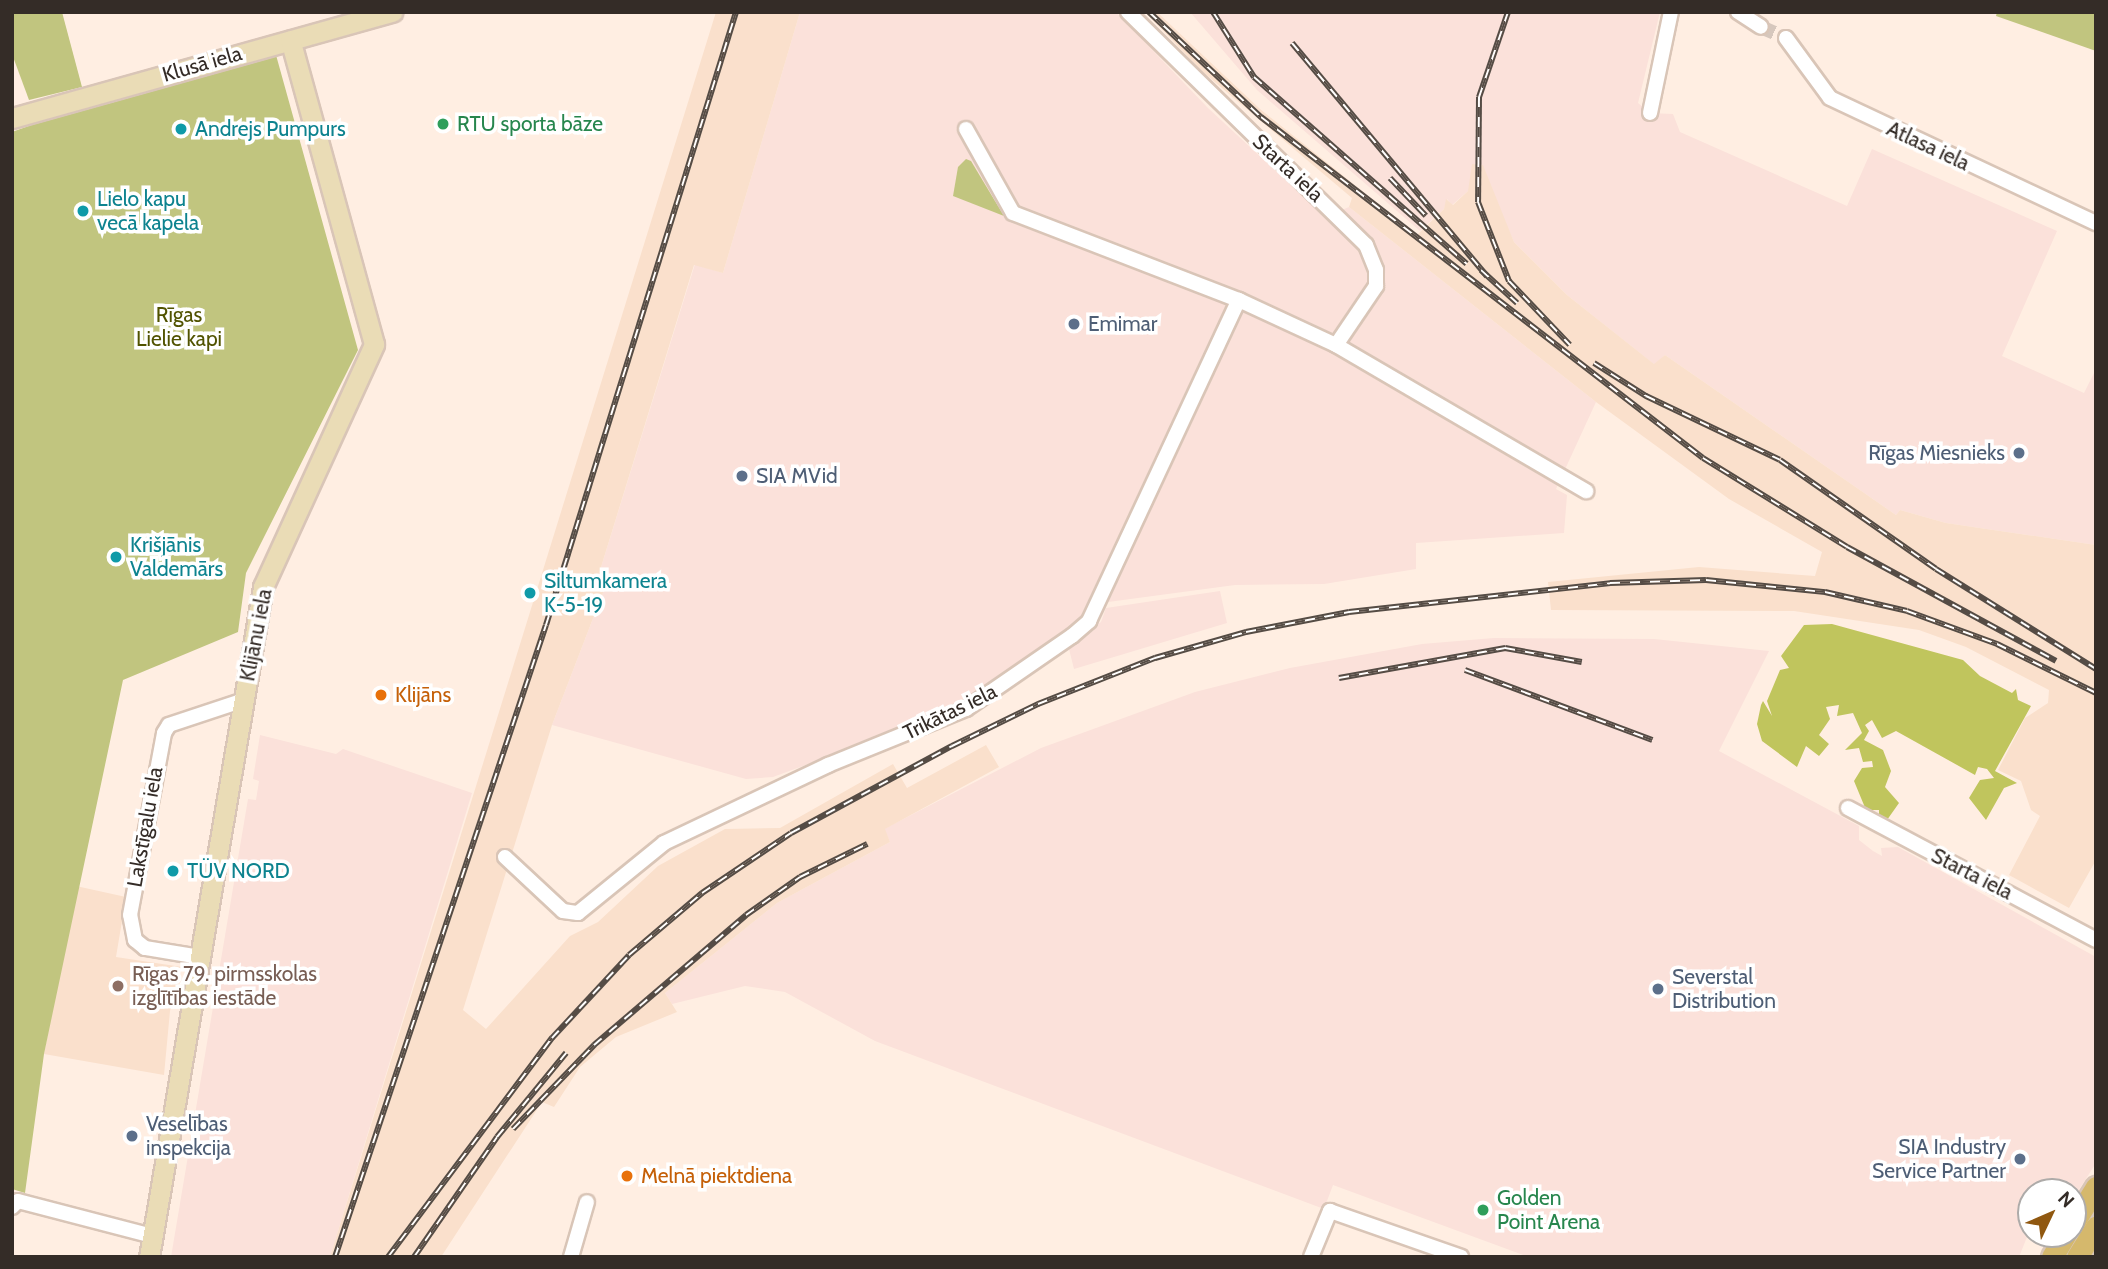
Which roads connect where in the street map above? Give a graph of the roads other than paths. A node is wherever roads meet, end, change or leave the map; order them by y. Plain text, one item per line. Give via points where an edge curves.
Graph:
1 (392, 12) edge
2 (1128, 12) edge
3 (1671, 12) edge
4 (1738, 12) edge
5 (1761, 27) tunnel mouth
6 (1786, 38) tunnel mouth
7 (290, 40) junction
8 (1650, 113) dead end
9 (12, 118) edge
10 (967, 129) dead end
11 (2096, 223) edge
12 (1239, 300) junction
13 (1336, 345) junction
14 (1586, 491) dead end
15 (244, 700) junction
16 (1847, 808) dead end
17 (505, 857) dead end
18 (2096, 940) edge
19 (200, 957) junction
20 (587, 1202) dead end
21 (12, 1207) edge
22 (2096, 1227) edge
23 (152, 1236) junction
24 (149, 1257) edge
25 (571, 1257) edge
26 (1311, 1257) edge
27 (1461, 1257) edge
28 (2077, 1257) edge

1 - 7 street, Klusā iela
2 - 13 street, Starta iela via 1366,245 1377,270 1376,285
3 - 8 street
4 - 5 street
6 - 11 street, Atlasa iela via 1830,99
7 - 9 street, Klusā iela
7 - 15 street, Klijānu iela via 374,344 263,587
10 - 12 street via 1013,213
12 - 13 street
12 - 17 street, Trikātas iela via 1089,621 1072,636 966,709 828,765 664,843 578,913 563,911
13 - 14 street
15 - 19 street, Klijānu iela
15 - 19 street, Lakstīgalu iela via 169,725 164,733 130,915 135,940 145,948
16 - 18 street, Starta iela
19 - 23 street, Klijānu iela
20 - 25 street
21 - 23 street via 18,1201
22 - 28 main road
23 - 24 street, Klijānu iela
26 - 27 street via 1330,1211

